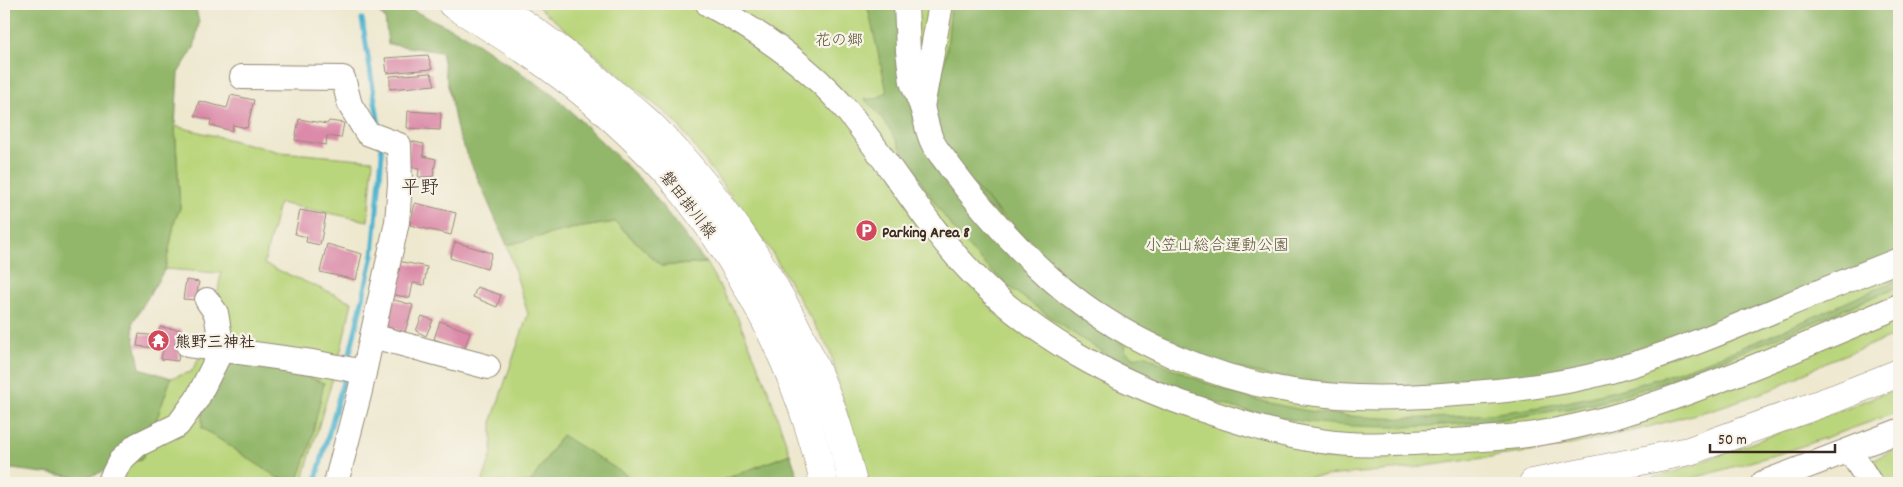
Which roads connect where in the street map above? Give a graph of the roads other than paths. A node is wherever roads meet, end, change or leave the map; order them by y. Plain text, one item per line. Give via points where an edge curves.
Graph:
1 (452, 4) edge
2 (493, 4) edge
3 (708, 4) edge
4 (906, 4) edge
5 (941, 4) edge
6 (242, 77) dead end
7 (922, 107) junction
8 (1899, 260) edge
9 (207, 300) dead end
10 (1899, 306) edge
11 (372, 336) junction
12 (188, 345) dead end
13 (222, 349) junction
14 (488, 367) dead end
15 (364, 372) junction
16 (1899, 373) edge
17 (1899, 431) edge
18 (1850, 451) junction
19 (109, 483) edge
20 (336, 483) edge
21 (824, 483) edge
22 (853, 483) edge
23 (1533, 483) edge
24 (1763, 483) edge
25 (1870, 483) edge

1 - 21 main road, 磐田掛川線 via 555,72 594,103 670,176 703,218 759,308 781,353
2 - 22 main road, 磐田掛川線 via 570,56 648,123 718,202 751,250 804,342 825,391
3 - 10 street via 757,32 832,94 965,265 1023,320 1084,358 1154,393 1293,437 1357,444 1415,443 1534,434 1584,424 1686,394
4 - 7 street via 912,82
5 - 7 street
6 - 11 street via 343,78 350,105 367,133 399,145 397,222
7 - 8 street via 931,141 1002,231 1050,279 1085,306 1162,351 1227,376 1284,390 1339,396 1432,396 1571,381 1678,349
9 - 13 street via 216,313
11 - 14 street
11 - 15 street
12 - 13 street
13 - 15 street
13 - 19 street via 197,399 178,425 136,444 120,461
15 - 20 street
16 - 23 main road via 1689,451
17 - 18 street
18 - 24 street
18 - 25 street

